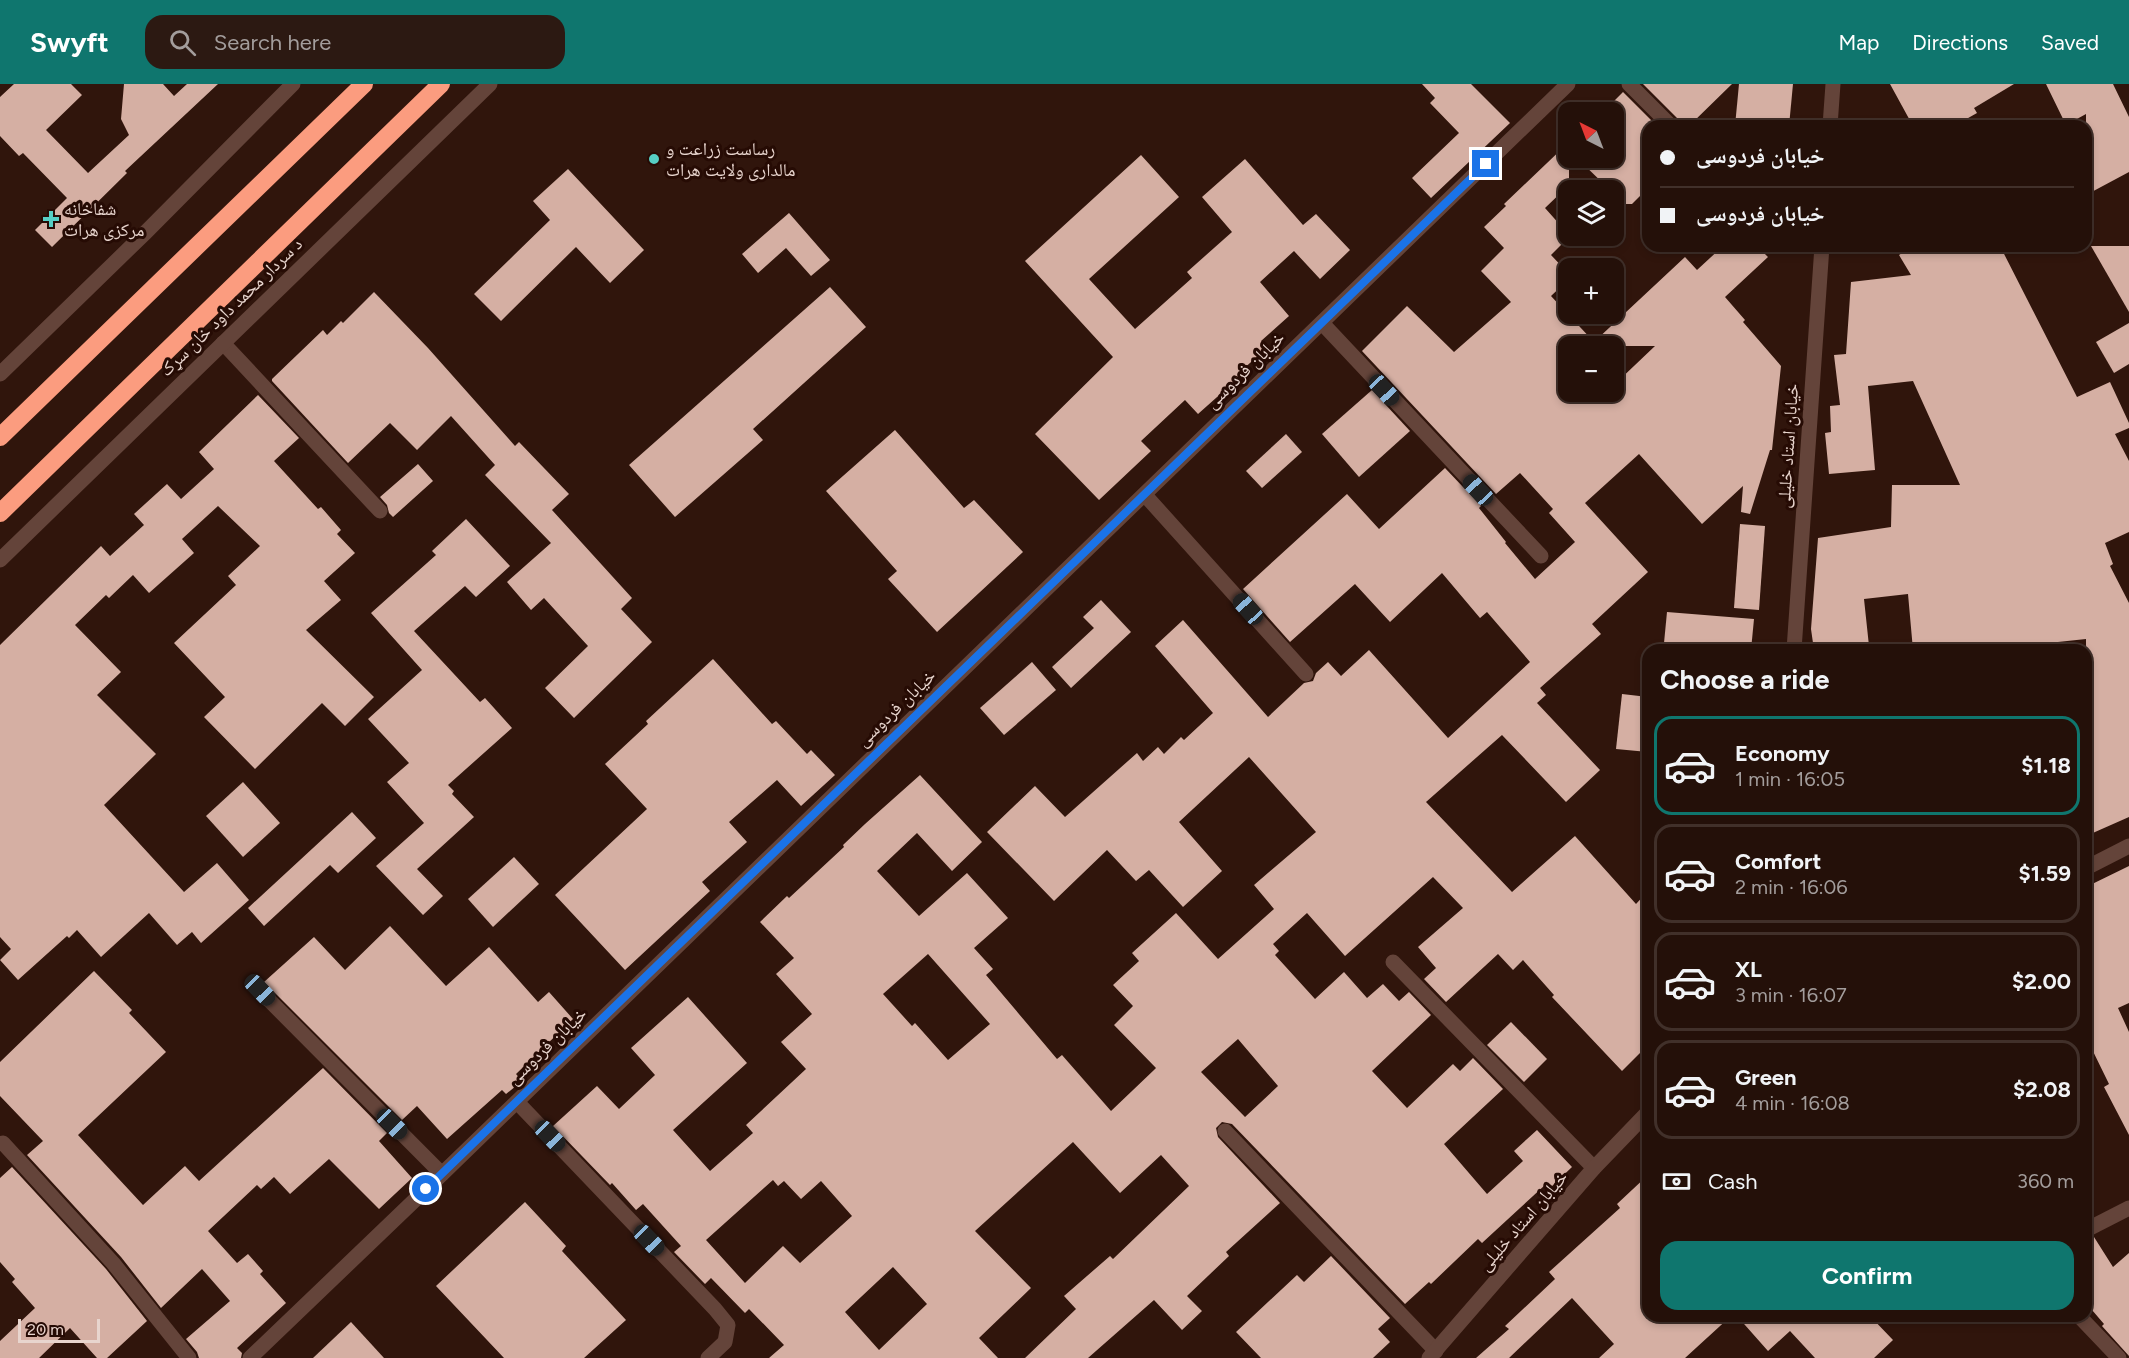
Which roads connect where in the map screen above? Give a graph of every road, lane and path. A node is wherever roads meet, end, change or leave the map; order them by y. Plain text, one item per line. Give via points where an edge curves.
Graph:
1 (293, 84) edge
2 (364, 84) edge
3 (441, 84) edge
4 (490, 84) edge
5 (1568, 84) edge
6 (1629, 84) edge
7 (1833, 84) edge
8 (1665, 120) edge
9 (1830, 120) edge
10 (1822, 252) edge
11 (1322, 323) junction
12 (223, 344) junction
13 (0, 374) edge
14 (0, 437) edge
15 (1145, 495) junction
16 (380, 511) dead end
17 (0, 513) edge
18 (1541, 556) dead end
19 (0, 560) edge
20 (1794, 644) edge
21 (1306, 674) dead end
22 (2129, 846) edge
23 (2092, 865) edge
24 (1393, 962) dead end
25 (260, 990) dead end
26 (517, 1102) junction
27 (1642, 1118) edge
28 (1225, 1131) dead end
29 (3, 1143) dead end
30 (1594, 1168) junction
31 (442, 1174) junction
32 (2129, 1208) edge
33 (2092, 1227) edge
34 (2085, 1322) edge
35 (1433, 1355) edge
36 (189, 1358) edge
37 (250, 1358) edge
38 (708, 1358) edge
39 (2119, 1358) edge

1 - 13 street
2 - 14 highway
3 - 17 highway, د سردار محمد داود خان سړک
4 - 12 street, د سردار محمد داود خان سړک
5 - 11 street, خیابان فردوسی
6 - 8 street
7 - 9 street
10 - 20 street, خیابان استاد خلیلی
11 - 15 street, خیابان فردوسی
11 - 18 street
12 - 16 street
12 - 19 street, د سردار محمد داود خان سړک
15 - 21 street
15 - 26 street, خیابان فردوسی
22 - 23 street
24 - 30 street
25 - 31 street
26 - 31 street, خیابان فردوسی
26 - 38 street via 728,1325 725,1342
27 - 30 street, خیابان استاد خلیلی
28 - 35 street
29 - 36 street via 113,1263
30 - 35 street, خیابان استاد خلیلی
31 - 37 street, خیابان فردوسی
32 - 33 street
34 - 39 street

